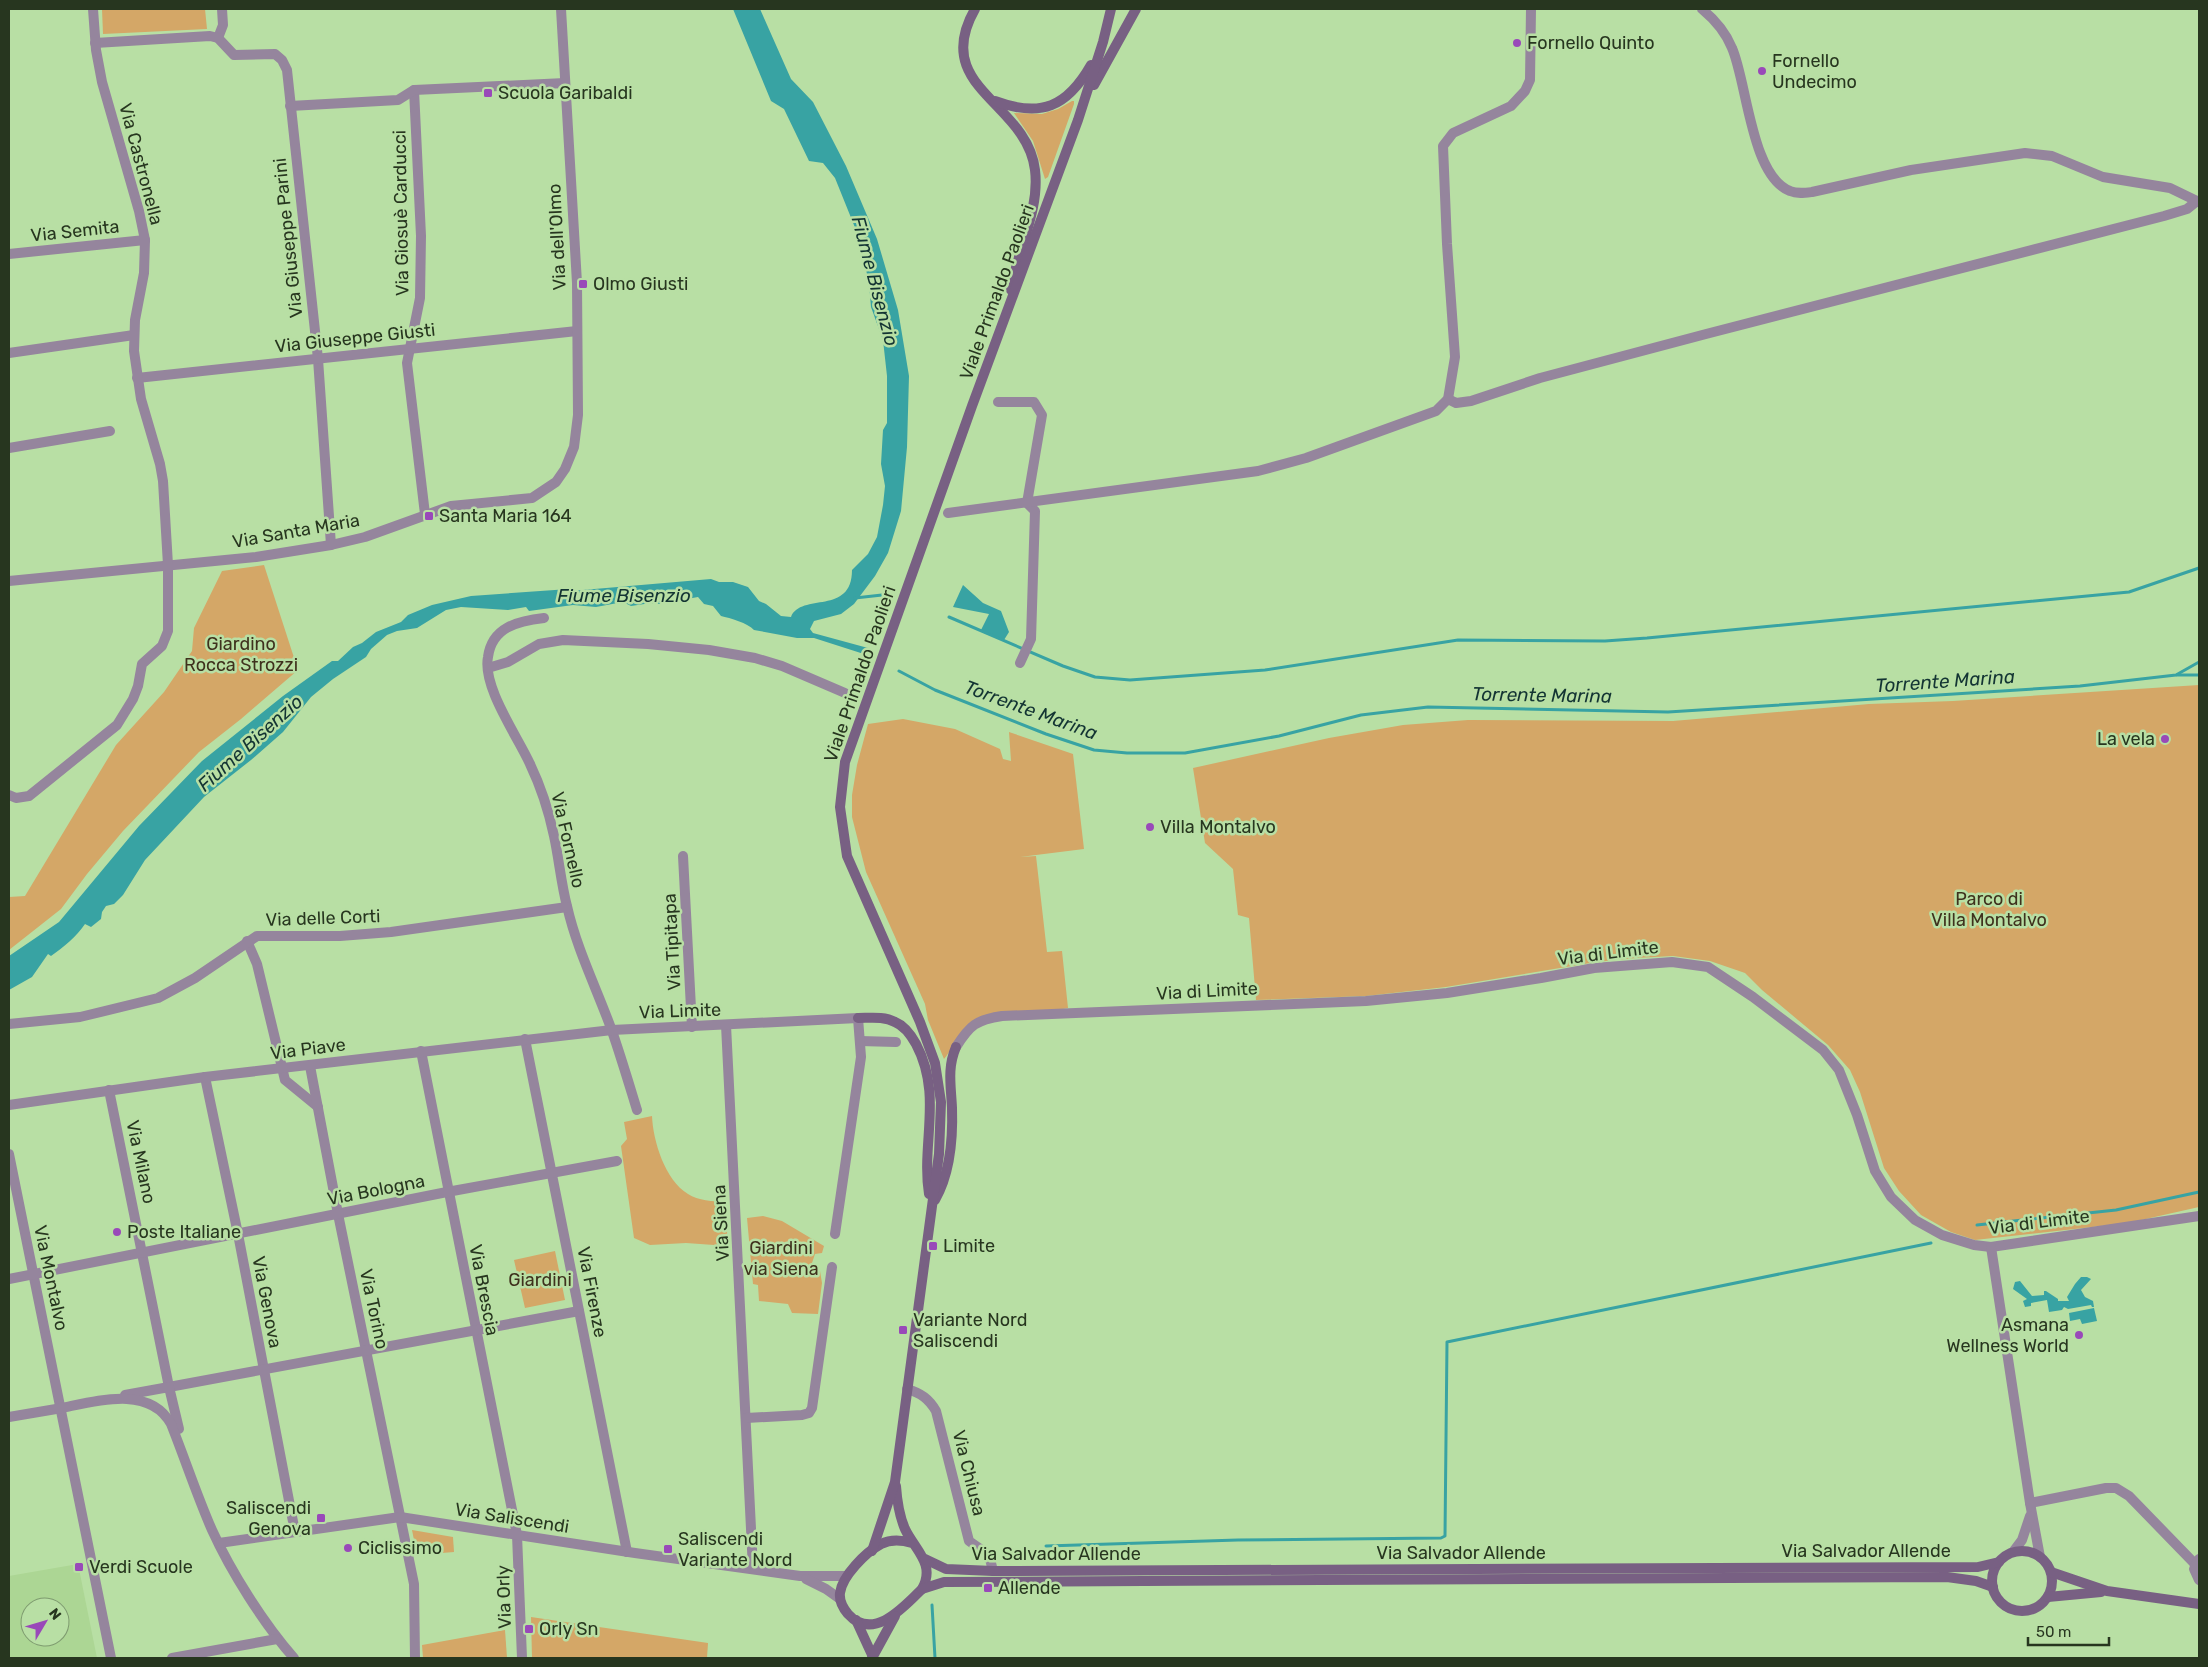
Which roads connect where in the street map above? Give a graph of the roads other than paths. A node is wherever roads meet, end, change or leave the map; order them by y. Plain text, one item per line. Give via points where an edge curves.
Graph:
1 (94, 9) edge
2 (222, 9) edge
3 (561, 9) edge
4 (975, 9) edge
5 (1111, 9) edge
6 (1136, 9) edge
7 (1532, 9) edge
8 (1702, 9) edge
9 (218, 38) junction
10 (1103, 42) junction
11 (95, 43) junction
12 (565, 83) junction
13 (414, 90) junction
14 (991, 100) junction
15 (290, 106) junction
16 (1082, 108) junction
17 (2198, 201) edge
18 (145, 240) junction
19 (9, 254) edge
20 (1006, 315) junction
21 (577, 331) junction
22 (134, 335) junction
23 (410, 349) junction
24 (9, 353) edge
25 (318, 358) junction
26 (136, 378) junction
27 (1448, 399) junction
28 (998, 402) dead end
29 (110, 431) dead end
30 (9, 448) edge
31 (569, 462) joint
32 (1027, 503) junction
33 (948, 513) dead end
34 (425, 514) junction
35 (331, 546) junction
36 (168, 565) junction
37 (9, 582) edge
38 (544, 618) dead end
39 (1020, 662) dead end
40 (488, 668) junction
41 (845, 693) dead end
42 (11, 796) edge
43 (683, 856) dead end
44 (567, 907) junction
45 (247, 941) junction
46 (858, 1018) junction
47 (9, 1024) edge
48 (726, 1026) junction
49 (692, 1027) junction
50 (612, 1030) junction
51 (525, 1039) junction
52 (860, 1041) junction
53 (896, 1042) dead end
54 (956, 1047) joint
55 (421, 1051) junction
56 (310, 1066) junction
57 (282, 1068) junction
58 (205, 1077) junction
59 (109, 1090) junction
60 (9, 1104) edge
61 (318, 1107) junction
62 (637, 1110) dead end
63 (9, 1154) edge
64 (617, 1161) dead end
65 (551, 1173) junction
66 (448, 1192) junction
67 (932, 1205) junction
68 (338, 1214) junction
69 (2199, 1216) edge
70 (238, 1234) junction
71 (835, 1234) dead end
72 (1991, 1247) junction
73 (142, 1253) junction
74 (832, 1267) dead end
75 (34, 1273) junction
76 (9, 1279) edge
77 (579, 1310) junction
78 (475, 1329) junction
79 (366, 1349) junction
80 (263, 1368) junction
81 (170, 1387) junction
82 (907, 1389) junction
83 (112, 1398) junction
84 (61, 1408) junction
85 (9, 1417) edge
86 (746, 1418) junction
87 (187, 1467) junction
88 (895, 1482) junction
89 (2030, 1508) junction
90 (400, 1516) junction
91 (295, 1532) junction
92 (517, 1535) junction
93 (219, 1543) junction
94 (912, 1543) junction
95 (872, 1551) junction
96 (627, 1552) junction
97 (2013, 1552) junction
98 (2040, 1557) junction
99 (925, 1559) junction
100 (2197, 1561) edge
101 (1999, 1562) junction
102 (753, 1569) junction
103 (993, 1571) junction
104 (2051, 1572) junction
105 (800, 1576) junction
106 (846, 1576) junction
107 (2199, 1580) edge
108 (1993, 1587) junction
109 (922, 1589) junction
110 (2106, 1591) junction
111 (2048, 1597) junction
112 (840, 1599) junction
113 (2199, 1604) edge
114 (897, 1613) junction
115 (856, 1620) junction
116 (277, 1639) junction
117 (111, 1658) edge
118 (172, 1658) edge
119 (294, 1658) edge
120 (415, 1658) edge
121 (522, 1658) edge
122 (873, 1658) edge

1 - 11 street, Via Castronella
2 - 9 street via 223,25
3 - 12 street, Via dell'Olmo
4 - 14 main road via 964,36 965,62 974,83
5 - 10 main road, Viale Primaldo Paolieri
6 - 16 main road
7 - 27 street via 1530,80 1525,91 1511,106 1453,133 1443,146 1455,357
8 - 17 street via 1719,26 1733,48 1759,150 1771,174 1788,190 1812,192 1910,170 2025,153 2052,156 2103,177 2170,188
9 - 11 street
9 - 15 street, Via Giuseppe Parini via 234,55 271,53 279,56 287,70
10 - 14 main road via 1080,84 1059,101 1030,109
10 - 16 main road, Viale Primaldo Paolieri
11 - 18 street, Via Castronella via 103,87
12 - 13 street
12 - 21 street, Via dell'Olmo
13 - 15 street via 398,100
13 - 23 street, Via Giosuè Carducci via 421,236 420,298
14 - 20 main road via 1017,127 1029,148 1035,170 1034,200
15 - 25 street, Via Giuseppe Parini
16 - 20 main road, Viale Primaldo Paolieri
17 - 27 street via 2187,209 2164,216 1678,341 1540,378 1471,401 1456,403
18 - 19 street, Via Semita
18 - 22 street, Via Castronella via 144,273
20 - 67 main road, Viale Primaldo Paolieri via 845,762 840,807 847,856 920,1022 937,1074 941,1129
21 - 23 street, Via Giuseppe Giusti
21 - 31 street, Via dell'Olmo via 577,428
22 - 24 street
22 - 26 street, Via Castronella
23 - 25 street, Via Giuseppe Giusti
23 - 34 street, Via Giosuè Carducci via 406,364
25 - 26 street, Via Giuseppe Giusti
25 - 35 street, Via Giuseppe Parini
26 - 36 street, Via Castronella via 161,471
27 - 32 street via 1436,411 1306,458 1258,470
28 - 32 street via 1034,402 1042,415
29 - 30 street
31 - 34 street, Via Santa Maria via 556,482 532,498 458,505
32 - 33 street
32 - 39 street via 1035,511 1031,639
34 - 35 street, Via Santa Maria
35 - 36 street, Via Santa Maria
36 - 37 street, Via Santa Maria
36 - 42 street, Via Castronella via 167,637 142,664 138,686 125,714 114,727 29,796
38 - 40 street via 504,628 492,643
40 - 41 street via 508,662 539,644 563,640 648,644 755,658
40 - 44 street, Via Fornello via 497,701 530,764 544,800
43 - 49 street, Via Tipitapa
44 - 45 street, Via delle Corti via 391,932 256,936
44 - 50 street via 585,965
45 - 47 street, Via delle Corti via 195,978 158,998 80,1016
45 - 57 street via 258,964
46 - 48 street, Via Limite
46 - 52 street
46 - 67 main road via 884,1018 899,1023 920,1053 930,1094 928,1181
48 - 49 street, Via Limite
48 - 86 street, Via Siena
49 - 50 street, Via Limite
50 - 51 street, Via Piave
50 - 62 street
51 - 55 street, Via Piave
51 - 65 street, Via Firenze
52 - 53 street
52 - 71 street via 861,1057
54 - 67 main road via 950,1069 952,1126 946,1176
54 - 72 street, Via di Limite via 967,1030 982,1019 1002,1016 1366,1002 1447,993 1594,968 1672,962 1708,967 1753,996 1823,1050 1840,1070 1875,1171 1890,1197 1915,1220 1942,1235
55 - 56 street, Via Piave
55 - 66 street, Via Brescia
56 - 57 street, Via Piave
56 - 61 street, Via Torino
57 - 58 street, Via Piave
57 - 61 street via 285,1080
58 - 59 street, Via Piave
58 - 70 street, Via Genova
59 - 60 street, Via Piave
59 - 73 street, Via Milano
61 - 68 street, Via Torino
63 - 75 street, Via Montalvo
64 - 65 street, Via Bologna
65 - 66 street, Via Bologna
65 - 77 street, Via Firenze
66 - 68 street, Via Bologna
66 - 78 street, Via Brescia
67 - 82 main road, Viale Primaldo Paolieri
68 - 70 street, Via Bologna
68 - 79 street, Via Torino
69 - 72 street, Via di Limite
70 - 73 street, Via Bologna
70 - 80 street, Via Genova
72 - 89 street
73 - 75 street, Via Bologna
73 - 81 street, Via Milano
74 - 86 street via 814,1400 809,1413
75 - 76 street, Via Bologna
75 - 84 street, Via Montalvo
77 - 78 street
77 - 96 street, Via Firenze
78 - 79 street
78 - 92 street, Via Brescia
79 - 80 street
79 - 90 street, Via Torino
80 - 81 street
80 - 91 street, Via Genova
81 - 83 street
81 - 87 street, Via Milano
82 - 88 main road, Viale Primaldo Paolieri
82 - 103 street, Via Chiusa via 925,1397 936,1411 969,1541 988,1555
83 - 84 street
83 - 87 street via 143,1402 164,1414 172,1424
84 - 85 street
84 - 117 street, Via Montalvo
86 - 102 street, Via Siena
87 - 93 street
88 - 94 main road, Viale Primaldo Paolieri via 899,1511
88 - 95 main road, Viale Primaldo Paolieri
89 - 97 street via 2026,1532
89 - 98 street
89 - 100 street via 2101,1488 2116,1488 2129,1496
90 - 91 street, Via Saliscendi
90 - 92 street, Via Saliscendi
90 - 120 street, Via Torino via 414,1584
91 - 93 street, Via Saliscendi
92 - 96 street, Via Saliscendi
92 - 121 street, Via Orly
93 - 116 street
94 - 95 main road, Viale Primaldo Paolieri via 889,1541
94 - 99 main road, Viale Primaldo Paolieri
95 - 106 main road, Viale Primaldo Paolieri
96 - 102 street, Via Saliscendi
97 - 98 main road via 2027,1551
97 - 101 main road, Via Salvador Allende
98 - 104 main road
99 - 103 main road, Via Salvador Allende via 946,1569
99 - 109 main road via 927,1574
100 - 107 street via 2195,1575
101 - 103 main road, Via Salvador Allende via 1978,1567
101 - 108 main road via 1992,1576
102 - 105 street, Via Saliscendi
104 - 110 main road
104 - 111 main road
105 - 106 street, Via Saliscendi
105 - 112 street, Via Saliscendi
106 - 112 main road
108 - 109 main road, Via Salvador Allende via 1976,1581 1928,1577 952,1582
108 - 111 main road via 1998,1599 2014,1610 2033,1609
109 - 114 main road
110 - 111 main road
110 - 113 main road
112 - 115 main road via 848,1614
114 - 115 main road via 880,1623 867,1624
114 - 122 main road
115 - 122 main road
116 - 118 street
116 - 119 street

